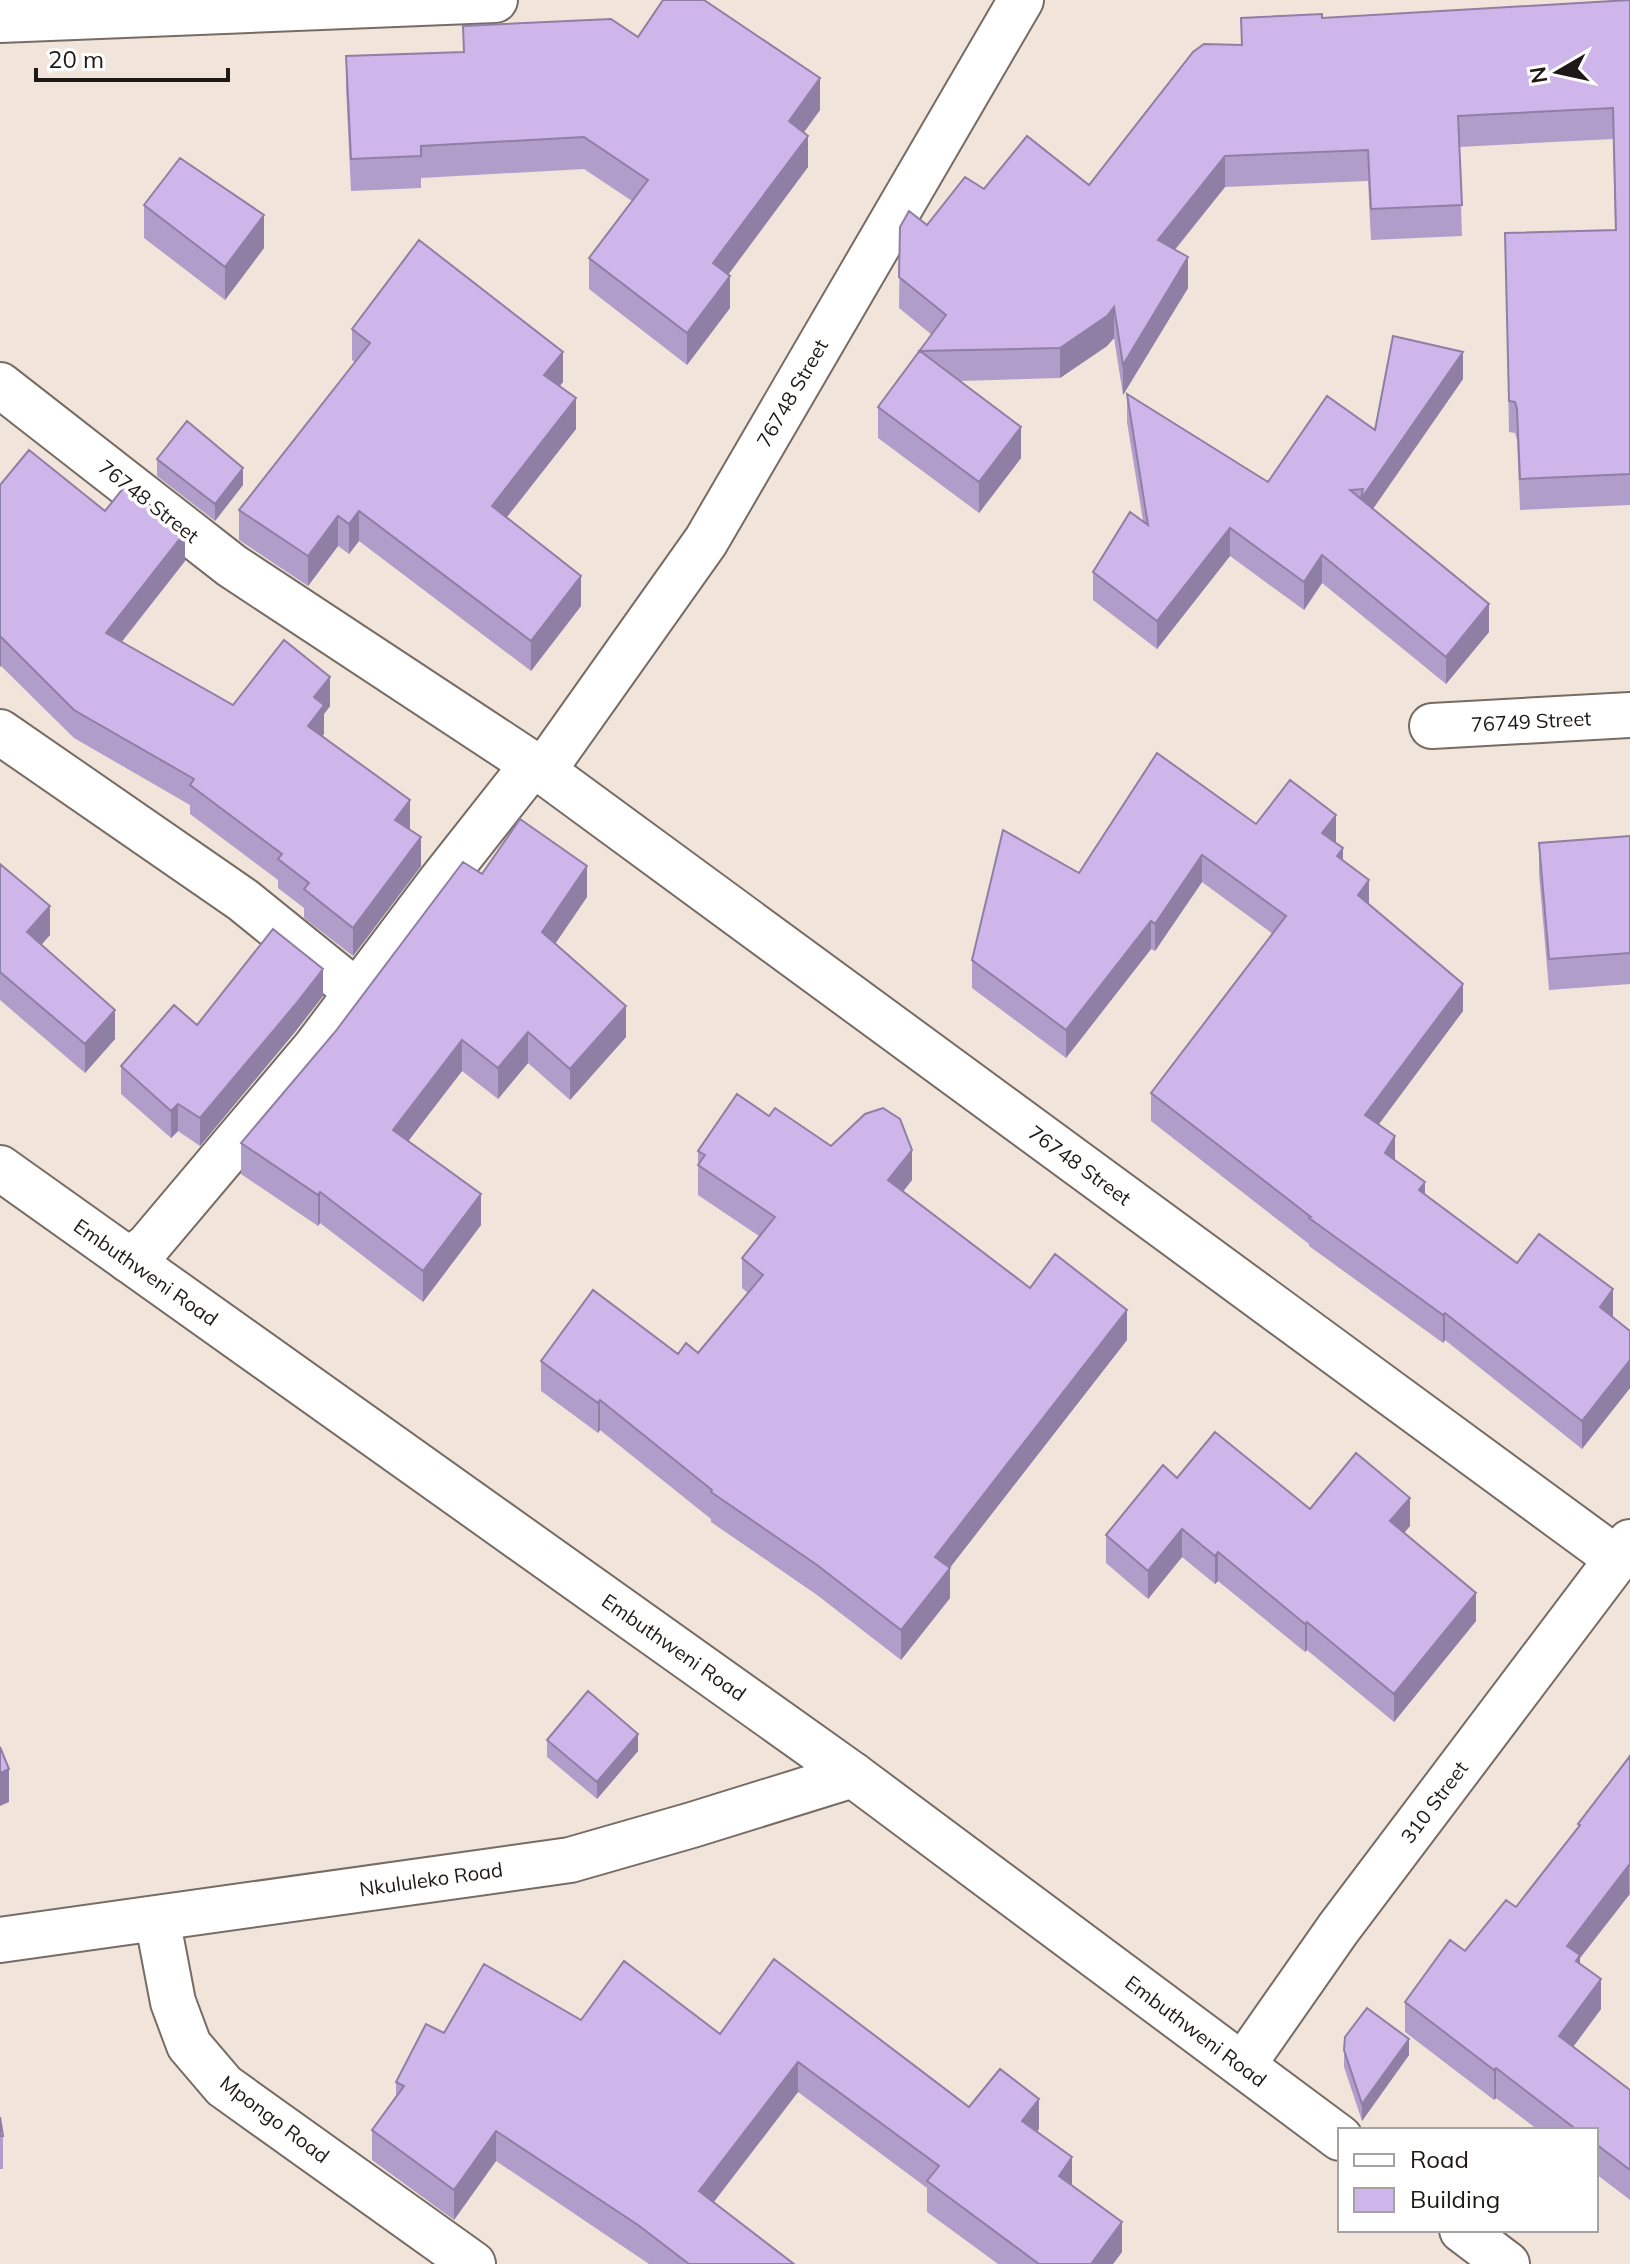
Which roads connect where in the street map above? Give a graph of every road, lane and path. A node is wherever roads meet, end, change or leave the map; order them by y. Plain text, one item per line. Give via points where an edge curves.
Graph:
1 (495, 0) edge
2 (1021, 0) edge
3 (0, 20) edge
4 (0, 385) edge
5 (1630, 715) edge
6 (1432, 726) dead end
7 (0, 732) edge
8 (538, 768) junction
9 (358, 993) junction
10 (0, 1168) edge
11 (129, 1260) junction
12 (1623, 1550) edge
13 (853, 1775) junction
14 (157, 1918) junction
15 (0, 1940) edge
16 (1243, 2065) junction
17 (1338, 2136) edge
18 (1465, 2232) edge
19 (473, 2264) edge
20 (1507, 2264) edge

1 - 3 street
2 - 8 street, 76748 Street via 706,541
4 - 8 street, 76748 Street via 232,566
5 - 6 street, 76749 Street
7 - 9 street via 243,900
8 - 9 street via 440,882
8 - 12 street, 76748 Street
9 - 11 street via 148,1246
10 - 11 street, Embuthweni Road
11 - 13 street, Embuthweni Road
12 - 16 street, 310 Street via 1338,1929
13 - 14 street, Nkululeko Road via 570,1860
13 - 16 street, Embuthweni Road
14 - 15 street, Nkululeko Road
14 - 19 street, Mpongo Road via 173,2002 189,2045 224,2086
16 - 17 street, Embuthweni Road
18 - 20 street

